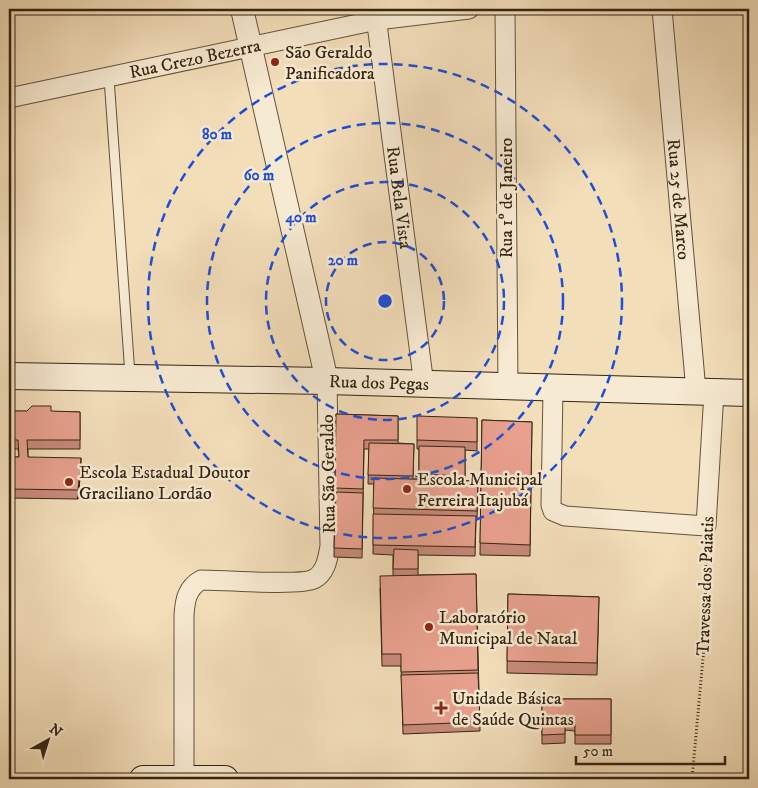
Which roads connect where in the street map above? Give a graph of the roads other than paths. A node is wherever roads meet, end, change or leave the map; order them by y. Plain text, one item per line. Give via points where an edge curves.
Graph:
1 (242, 9) edge
2 (469, 9) edge
3 (505, 9) edge
4 (662, 9) edge
5 (376, 14) edge
6 (251, 48) junction
7 (110, 78) junction
8 (9, 98) edge
9 (9, 376) edge
10 (130, 380) junction
11 (327, 381) junction
12 (424, 385) junction
13 (508, 387) junction
14 (553, 388) junction
15 (705, 391) junction
16 (749, 393) edge
17 (184, 778) edge
18 (143, 779) edge
19 (225, 779) edge

1 - 6 street, Rua São Geraldo
2 - 5 street, Rua Crezo Bezerra
3 - 13 street, Rua 1º de Janeiro
4 - 15 street, Rua 25 de Marco
5 - 6 street, Rua Crezo Bezerra
5 - 12 street, Rua Bela Vista
6 - 7 street, Rua Crezo Bezerra
6 - 11 street, Rua São Geraldo
7 - 8 street, Rua Crezo Bezerra
7 - 10 lane
9 - 10 main road, Rua dos Pegas
10 - 11 main road, Rua dos Pegas
11 - 12 main road, Rua dos Pegas
11 - 17 street, Rua São Geraldo via 330,546 327,561 313,580 201,580 189,590 184,615
12 - 13 main road, Rua dos Pegas
13 - 14 main road, Rua dos Pegas
14 - 15 main road, Rua dos Pegas
14 - 15 street, Travessa dos Paiatis via 553,511 566,516 706,526
15 - 16 main road, Rua dos Pegas
17 - 18 main road
17 - 19 main road

